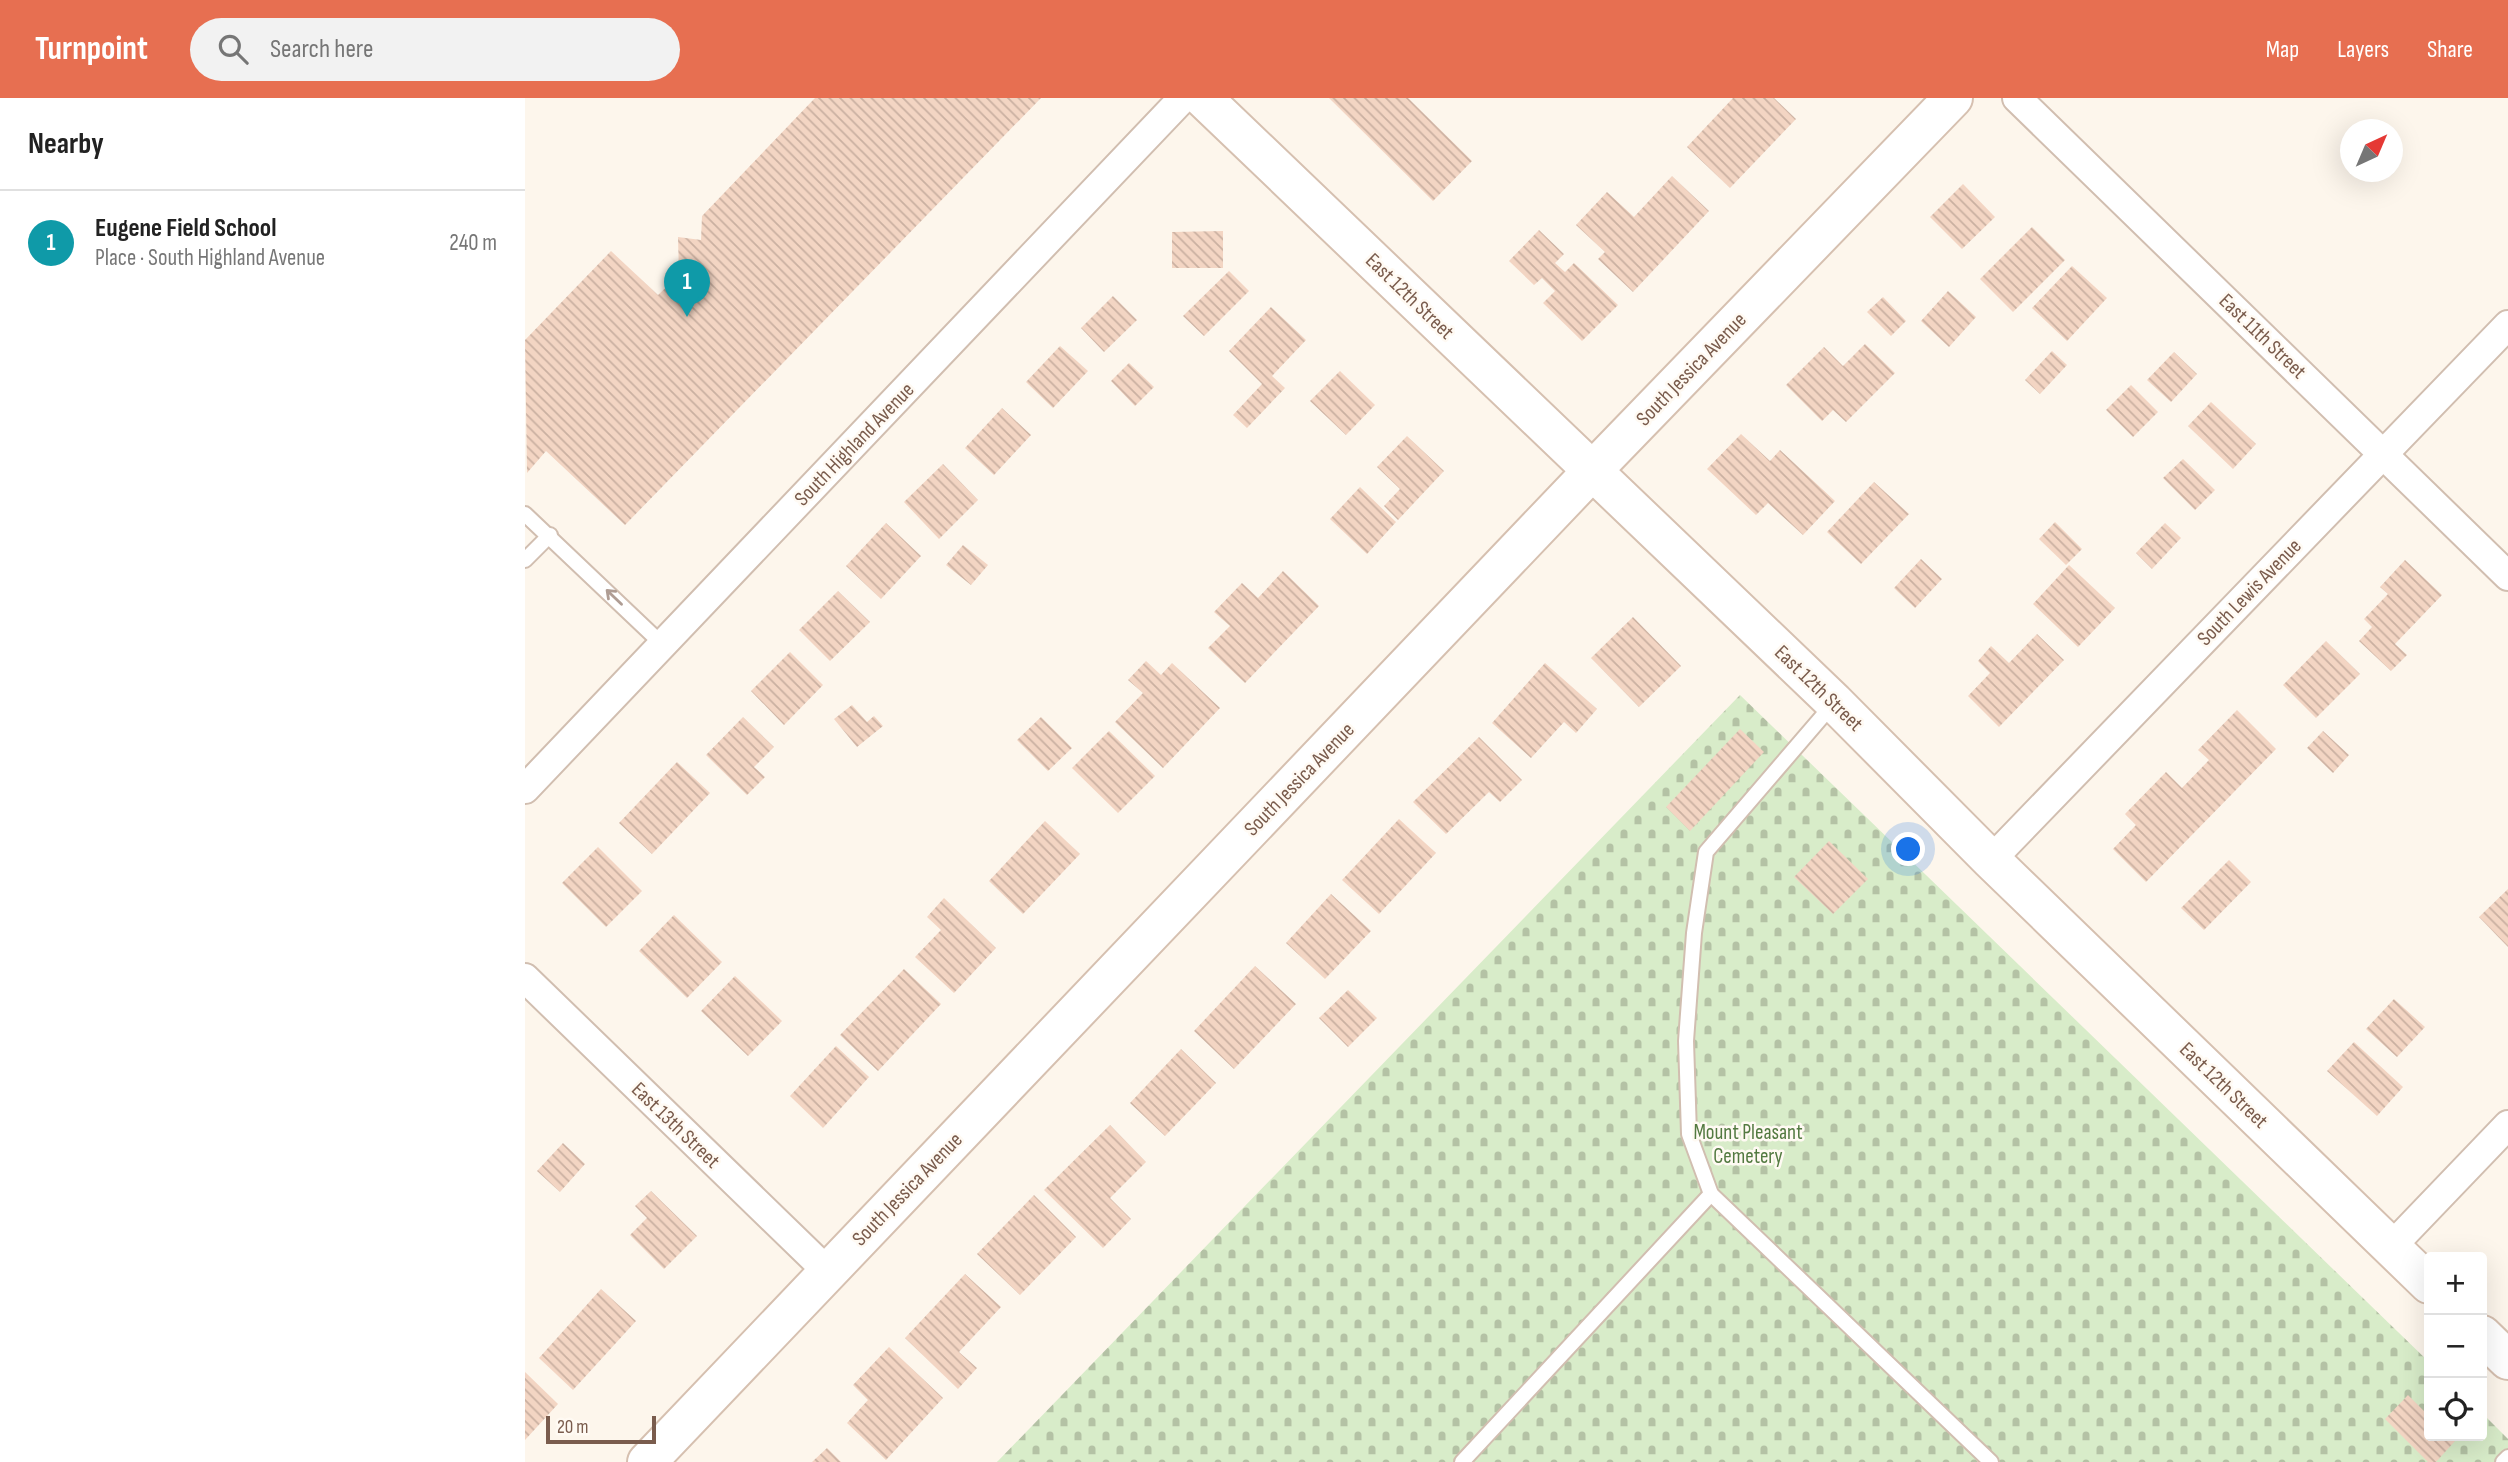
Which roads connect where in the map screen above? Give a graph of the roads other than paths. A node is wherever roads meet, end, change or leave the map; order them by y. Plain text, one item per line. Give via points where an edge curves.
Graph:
1 (1183, 98) edge
2 (1203, 98) edge
3 (1953, 98) edge
4 (2017, 98) edge
5 (2508, 325) edge
6 (2383, 453) junction
7 (1593, 470) junction
8 (525, 514) edge
9 (550, 535) junction
10 (525, 560) edge
11 (2508, 576) edge
12 (663, 645) junction
13 (1834, 702) junction
14 (525, 789) edge
15 (1991, 860) junction
16 (525, 978) edge
17 (2508, 1125) edge
18 (1711, 1194) junction
19 (2391, 1247) junction
20 (828, 1272) junction
21 (2424, 1279) edge
22 (2487, 1340) edge
23 (2508, 1360) edge
24 (2508, 1457) edge
25 (1981, 1459) edge
26 (647, 1462) edge
27 (1462, 1462) edge
28 (2503, 1462) edge

1 - 12 street, South Highland Avenue
2 - 7 street, East 12th Street
3 - 7 street, South Jessica Avenue
4 - 6 street, East 11th Street
5 - 6 street, South Lewis Avenue
6 - 11 street, East 11th Street
6 - 15 street, South Lewis Avenue
7 - 13 street, East 12th Street
7 - 20 street, South Jessica Avenue
8 - 9 lane
9 - 10 lane
12 -> 9 lane
12 - 14 street, South Highland Avenue
13 - 15 street, East 12th Street
13 - 18 lane via 1706,852 1686,1041 1689,1134
15 - 19 street, East 12th Street
16 - 20 street, East 13th Street
17 - 19 street
18 - 25 lane
18 - 27 lane
19 - 21 street, East 12th Street
20 - 26 street, South Jessica Avenue
22 - 23 street
24 - 28 lane

